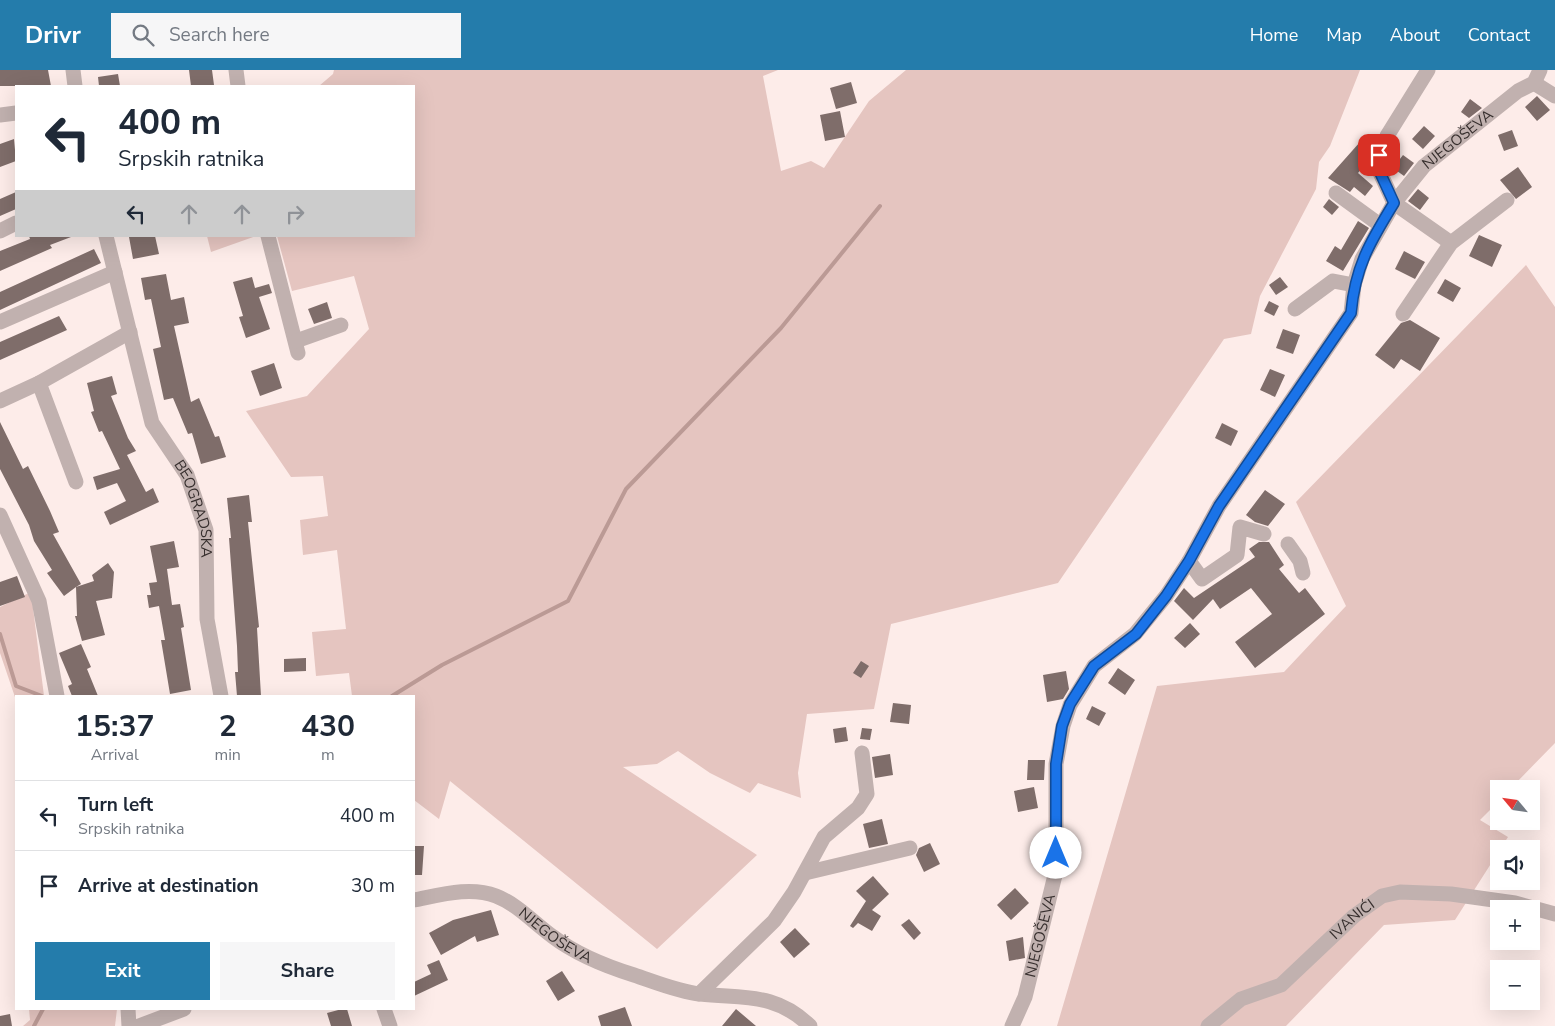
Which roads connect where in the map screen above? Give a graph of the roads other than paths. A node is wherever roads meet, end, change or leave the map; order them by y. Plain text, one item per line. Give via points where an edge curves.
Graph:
1 (74, 70) edge
2 (236, 70) edge
3 (1428, 70) edge
4 (1537, 77) edge
5 (75, 85) edge
6 (238, 85) edge
7 (1555, 96) edge
8 (15, 113) edge
9 (0, 115) edge
10 (1336, 193) dead end
11 (1507, 200) dead end
12 (1394, 203) junction
13 (15, 224) edge
14 (1380, 225) junction
15 (0, 231) edge
16 (106, 237) edge
17 (268, 237) edge
18 (1451, 243) junction
19 (115, 272) junction
20 (1354, 285) junction
21 (1295, 309) dead end
22 (1403, 314) dead end
23 (0, 322) edge
24 (341, 325) dead end
25 (130, 332) junction
26 (39, 383) junction
27 (0, 401) edge
28 (76, 482) dead end
29 (0, 516) edge
30 (1264, 534) dead end
31 (1288, 544) dead end
32 (1189, 561) junction
33 (1303, 572) dead end
34 (57, 695) edge
35 (220, 695) edge
36 (862, 753) dead end
37 (910, 848) dead end
38 (805, 873) junction
39 (415, 900) edge
40 (1555, 914) edge
41 (698, 994) junction
42 (128, 1010) edge
43 (181, 1010) edge
44 (384, 1010) edge
45 (129, 1026) edge
46 (139, 1026) edge
47 (390, 1026) edge
48 (810, 1026) edge
49 (1012, 1026) edge
50 (1208, 1026) edge

1 - 5 street
2 - 6 street
3 - 12 street via 1391,129 1379,155 1377,166
4 - 7 street, NJEGOŠEVA
4 - 12 street, NJEGOŠEVA via 1424,166
8 - 9 street
10 - 14 street
11 - 18 street
12 - 14 street, NJEGOŠEVA
12 - 18 street
13 - 15 street
14 - 20 street, NJEGOŠEVA via 1362,260
16 - 19 street, BEOGRADSKA
17 - 24 street via 297,347
18 - 22 street
19 - 23 street
19 - 25 street, BEOGRADSKA
20 - 21 street via 1333,281
20 - 32 street, NJEGOŠEVA via 1351,313 1219,506
25 - 26 street
25 - 35 street, BEOGRADSKA via 152,423 186,475 206,530 207,619
26 - 27 street
26 - 28 street
29 - 34 street via 39,601
30 - 32 street via 1240,527 1237,555 1202,579
31 - 33 street via 1300,561
32 - 49 street, NJEGOŠEVA via 1136,634 1094,666 1070,704 1062,726 1056,764 1056,871 1026,997
36 - 38 street via 867,794 858,808 824,837
37 - 38 street
38 - 41 street via 774,921
39 - 41 street, NJEGOŠEVA via 469,890 497,896 585,957
40 - 50 street, IVANIĆI via 1451,894 1400,892 1382,896 1354,916 1280,985 1241,999
41 - 48 street, NJEGOŠEVA via 741,995 770,1000 798,1015
42 - 45 street
43 - 46 street
44 - 47 street

